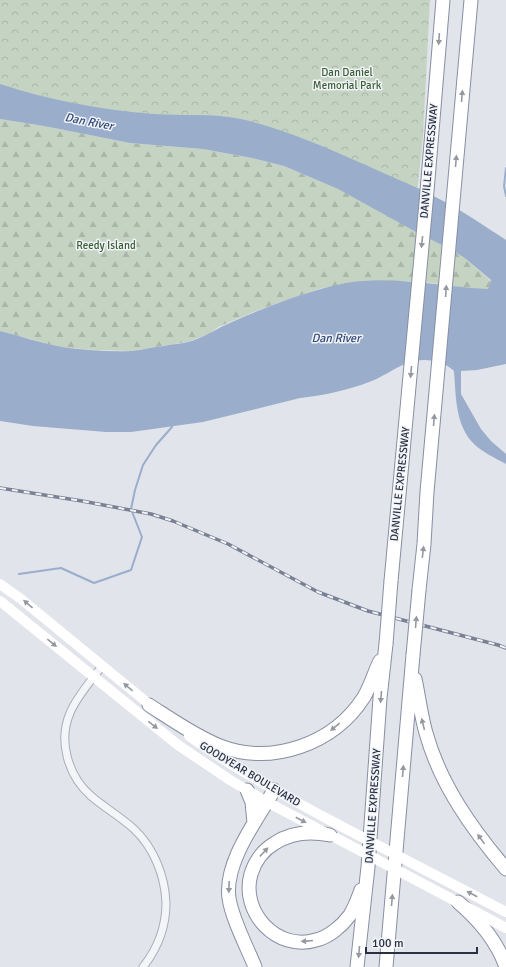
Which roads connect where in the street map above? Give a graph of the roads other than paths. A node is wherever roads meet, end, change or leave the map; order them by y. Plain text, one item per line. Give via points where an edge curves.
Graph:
1 (443, 0) edge
2 (471, 0) edge
3 (0, 584) edge
4 (0, 601) edge
5 (386, 646) junction
6 (413, 660) junction
7 (102, 666) junction
8 (94, 677) junction
9 (149, 705) junction
10 (247, 790) junction
11 (274, 790) junction
12 (267, 802) junction
13 (254, 823) junction
14 (333, 836) junction
15 (506, 869) edge
16 (367, 875) junction
17 (458, 902) junction
18 (506, 912) edge
19 (390, 928) junction
20 (506, 928) edge
21 (143, 967) edge
22 (255, 967) edge
23 (357, 967) edge
24 (386, 967) edge
25 (393, 967) edge
26 (506, 967) edge

1 -> 5 highway, DANVILLE EXPRESSWAY, bridge
6 -> 2 highway, bridge
7 -> 3 main road, GOODYEAR BOULEVARD
4 -> 8 main road, GOODYEAR BOULEVARD
5 -> 9 highway via 363,697 344,720 321,738 289,750 255,753 221,746 208,741
5 -> 16 highway, DANVILLE EXPRESSWAY
15 -> 6 highway via 469,821 442,775 426,733
19 -> 6 highway
7 - 8 street
9 -> 7 main road, GOODYEAR BOULEVARD
8 -> 10 main road, GOODYEAR BOULEVARD via 178,745
8 - 21 street via 70,714 65,743 70,767 82,786 134,829 151,851 160,869 166,894 164,923 154,950
9 - 11 main road, GOODYEAR BOULEVARD via 197,742
10 - 12 main road, GOODYEAR BOULEVARD
10 - 13 highway via 252,802
11 - 12 highway
18 -> 11 main road, GOODYEAR BOULEVARD, bridge
12 - 13 highway
12 -> 14 main road, GOODYEAR BOULEVARD
13 -> 22 highway via 236,858 231,873 229,898
16 -> 14 highway via 350,915 334,931 317,940 300,942 283,938 270,931 260,921 251,904 248,886 252,869 263,852 280,840 293,835 312,832
14 - 17 main road, GOODYEAR BOULEVARD, bridge
16 -> 23 highway, DANVILLE EXPRESSWAY
17 - 20 main road, GOODYEAR BOULEVARD
17 - 26 highway via 486,930 497,946
19 - 24 highway
19 - 25 highway via 394,936

